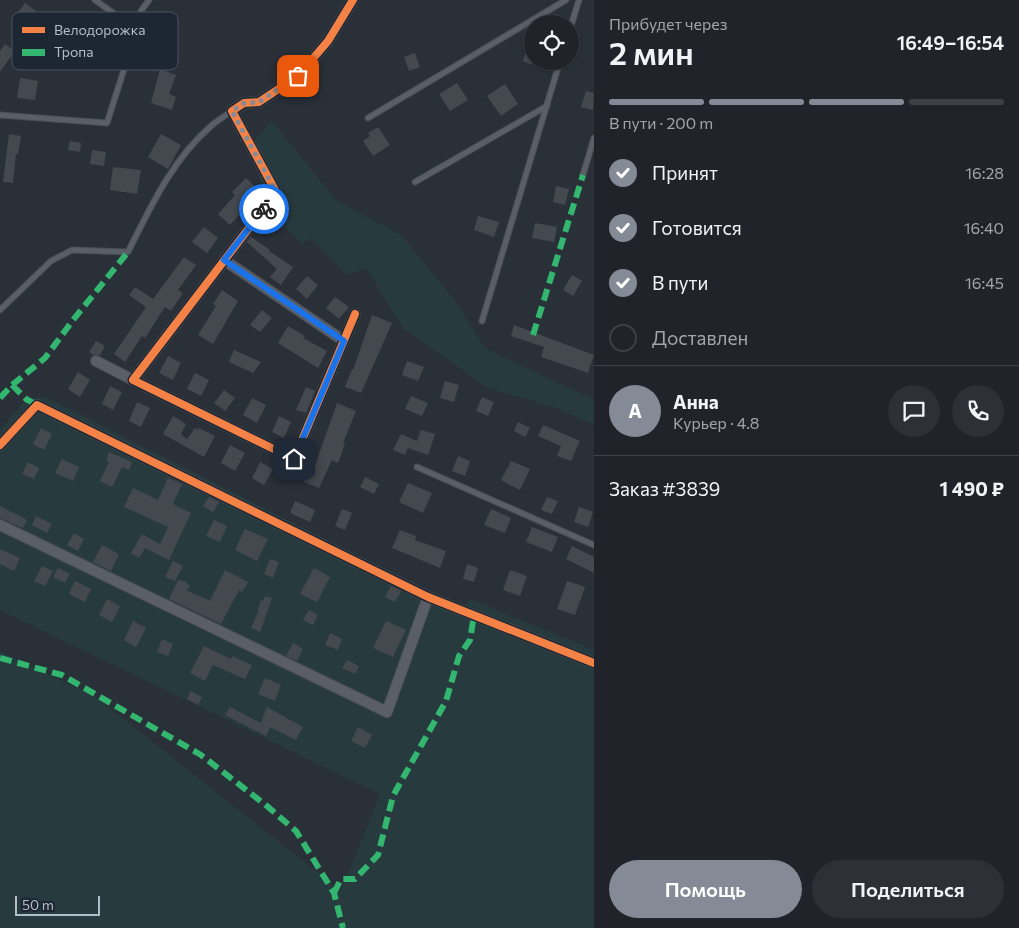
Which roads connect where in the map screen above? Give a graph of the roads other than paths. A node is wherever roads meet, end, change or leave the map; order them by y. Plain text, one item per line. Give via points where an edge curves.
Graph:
1 (95, 0) edge
2 (149, 0) edge
3 (353, 0) edge
4 (566, 0) edge
5 (579, 0) edge
6 (112, 12) edge
7 (141, 12) edge
8 (574, 15) edge
9 (124, 70) edge
10 (557, 70) edge
11 (546, 106) junction
12 (232, 111) junction
13 (0, 115) edge
14 (368, 118) dead end
15 (594, 138) edge
16 (582, 175) dead end
17 (415, 182) dead end
18 (224, 260) junction
19 (0, 310) edge
20 (355, 314) dead end
21 (482, 321) dead end
22 (344, 341) junction
23 (96, 361) dead end
24 (133, 380) junction
25 (0, 445) edge
26 (417, 467) dead end
27 (0, 525) edge
28 (594, 545) edge
29 (428, 597) junction
30 (594, 664) edge

1 - 6 lane
2 - 7 lane
3 - 12 street via 328,41 298,76 259,102 244,103
4 - 14 lane
5 - 8 lane
9 - 13 lane via 107,123
10 - 11 lane
11 - 17 lane
11 - 21 lane
12 - 18 street via 275,190 265,208
12 - 19 lane via 210,126 165,182 128,252 72,250 51,261
15 - 16 lane
18 - 22 street
18 - 24 street
20 - 22 street
22 - 24 street via 294,459
23 - 24 street
25 - 29 street via 37,405
26 - 28 lane
27 - 29 street via 387,712
29 - 30 street

